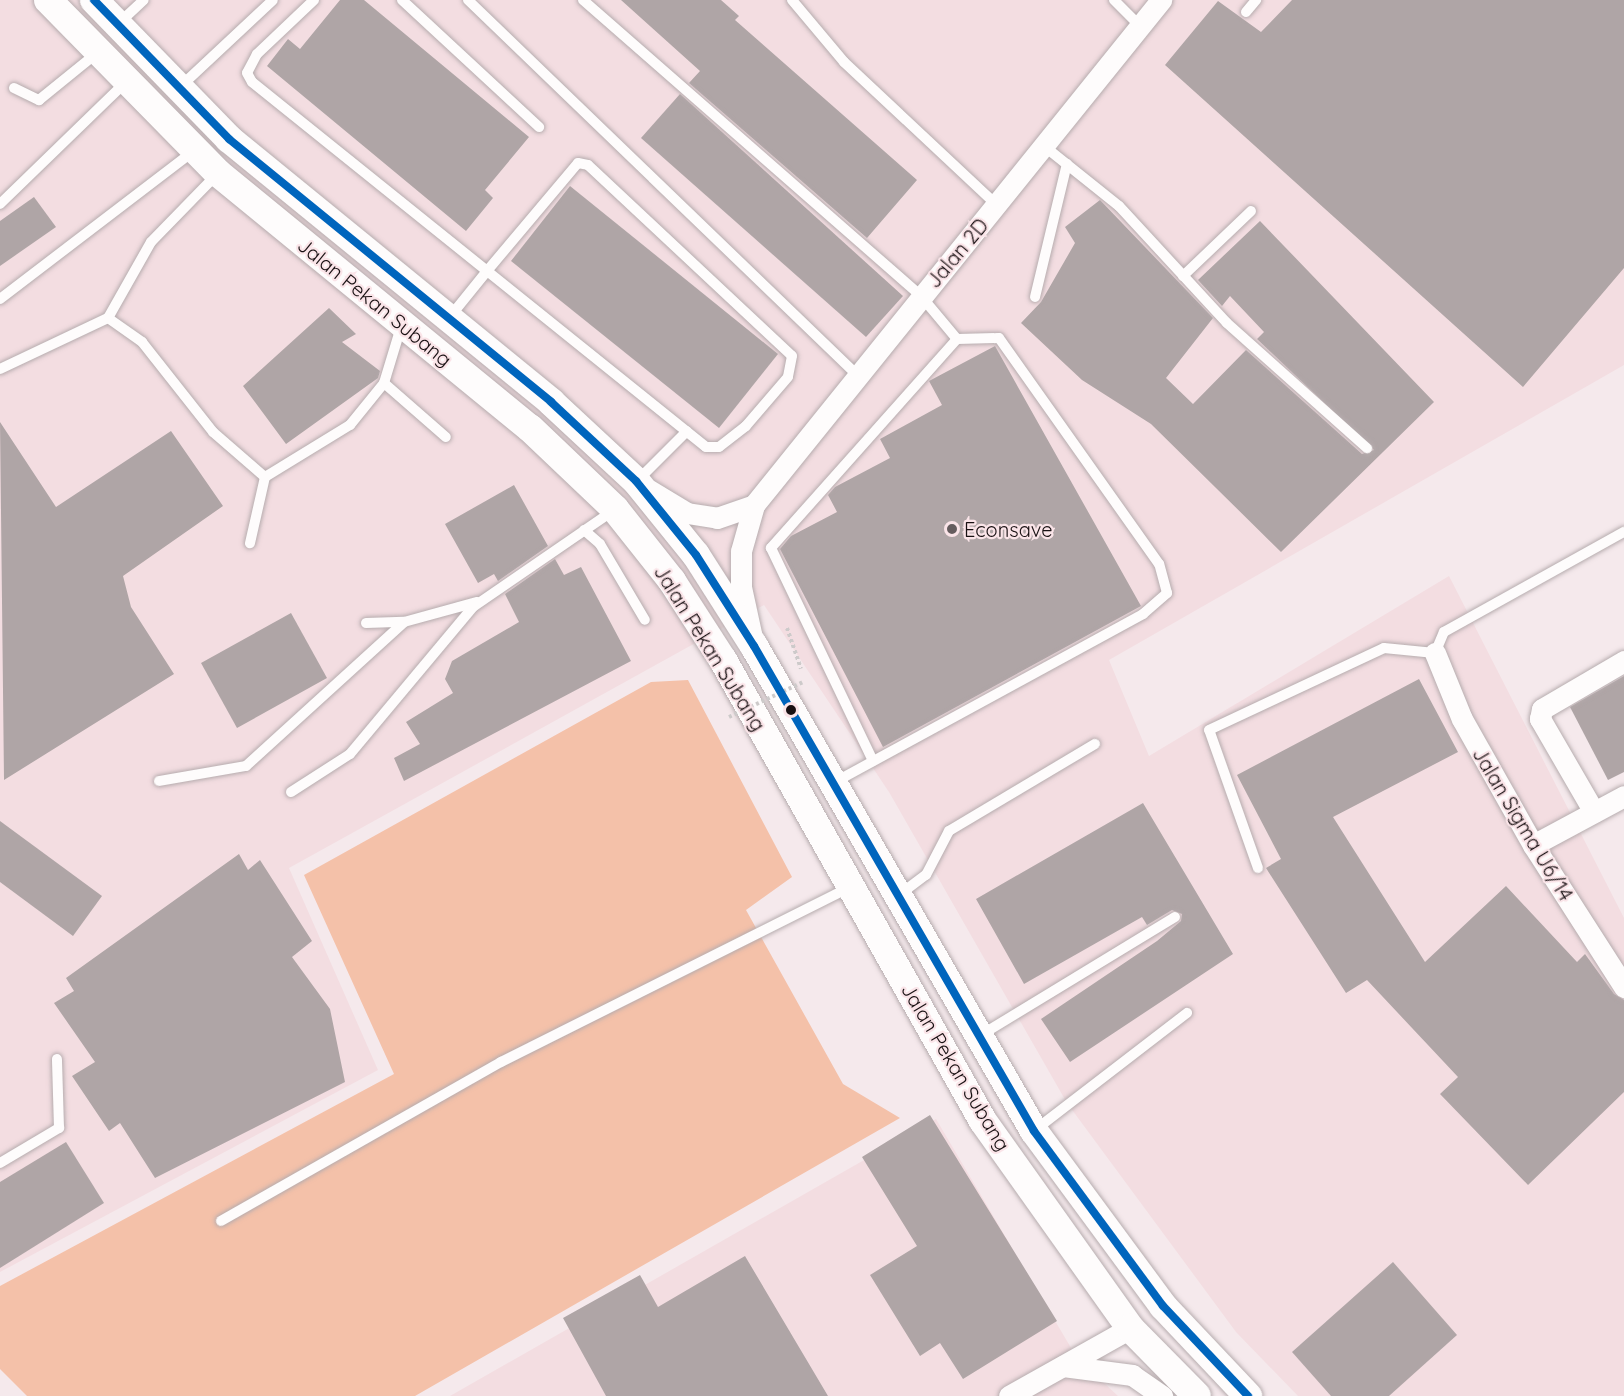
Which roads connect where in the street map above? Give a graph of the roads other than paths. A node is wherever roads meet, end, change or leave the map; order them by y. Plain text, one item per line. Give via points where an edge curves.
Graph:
1 (48, 0) edge
2 (94, 0) edge
3 (144, 0) edge
4 (273, 0) edge
5 (314, 0) edge
6 (402, 0) edge
7 (468, 0) edge
8 (583, 0) edge
9 (792, 0) edge
10 (1114, 0) edge
11 (1161, 0) edge
12 (1256, 0) edge
13 (1246, 12) dead end
14 (118, 25) junction
15 (1140, 26) junction
16 (98, 52) junction
17 (126, 82) junction
18 (14, 88) dead end
19 (180, 88) junction
20 (539, 127) dead end
21 (1044, 146) junction
22 (195, 150) junction
23 (1067, 164) junction
24 (218, 173) junction
25 (0, 204) edge
26 (997, 205) junction
27 (1251, 211) dead end
28 (487, 271) junction
29 (1184, 276) junction
30 (921, 296) junction
31 (1035, 297) dead end
32 (0, 299) edge
33 (108, 318) junction
34 (449, 318) junction
35 (402, 323) junction
36 (957, 339) junction
37 (0, 369) edge
38 (855, 373) junction
39 (384, 383) junction
40 (687, 431) junction
41 (446, 436) dead end
42 (1367, 448) dead end
43 (265, 477) junction
44 (636, 481) junction
45 (754, 505) junction
46 (615, 509) junction
47 (584, 530) junction
48 (1624, 532) edge
49 (250, 543) dead end
50 (483, 601) junction
51 (645, 620) dead end
52 (404, 622) junction
53 (366, 623) dead end
54 (754, 646) junction
55 (1435, 653) junction
56 (1624, 661) edge
57 (1095, 744) dead end
58 (873, 761) junction
59 (159, 781) dead end
60 (832, 783) junction
61 (291, 792) dead end
62 (1624, 796) edge
63 (1594, 812) junction
64 (1533, 845) junction
65 (1258, 868) dead end
66 (852, 887) junction
67 (896, 897) junction
68 (1175, 917) dead end
69 (1624, 987) edge
70 (1187, 1013) dead end
71 (977, 1038) junction
72 (57, 1059) dead end
73 (1034, 1131) junction
74 (0, 1163) edge
75 (221, 1221) dead end
76 (1130, 1328) junction
77 (1062, 1366) junction
78 (1009, 1396) edge
79 (1162, 1396) edge
80 (1197, 1396) edge
81 (1248, 1396) edge

1 - 16 main road, Jalan Pekan Subang
2 - 14 main road, Jalan Pekan Subang
3 - 14 lane
4 - 19 lane
5 - 28 lane via 257,54 247,73 252,82
6 - 20 lane
7 - 38 lane
8 - 30 lane
9 - 26 lane via 844,62
10 - 15 lane
11 - 15 street, Jalan 2D
12 - 13 lane
14 - 19 main road, Jalan Pekan Subang
15 - 21 street, Jalan 2D
16 - 17 main road, Jalan Pekan Subang
16 - 18 lane via 39,100
17 - 22 main road, Jalan Pekan Subang
17 - 25 lane
19 - 34 main road, Jalan Pekan Subang via 230,140
21 - 23 lane
21 - 26 street, Jalan 2D
22 - 24 main road, Jalan Pekan Subang
22 - 32 lane
23 - 29 lane via 1119,206
23 - 31 lane
24 - 33 lane via 151,242
24 - 35 main road, Jalan Pekan Subang
26 - 30 street, Jalan 2D
27 - 29 lane
28 - 34 lane
28 - 40 lane
28 - 40 lane via 570,168 588,165 792,356 788,376 732,440 706,447
29 - 42 lane via 1227,323
30 - 36 lane
30 - 38 street, Jalan 2D
33 - 37 lane
33 - 43 lane via 142,342 213,432
34 - 44 main road, Jalan Pekan Subang
35 - 39 lane
35 - 46 main road, Jalan Pekan Subang via 530,428
36 - 58 lane via 956,346 922,375 771,548
36 - 58 lane via 999,338 1159,564 1167,593 1143,614
38 - 45 street, Jalan 2D
39 - 41 lane
39 - 43 lane via 350,425
40 - 44 lane
43 - 49 lane
44 - 45 street via 687,513 717,518
44 - 54 main road, Jalan Pekan Subang via 696,555
45 - 54 street, Jalan 2D via 741,563
46 - 47 lane
46 - 66 main road, Jalan Pekan Subang via 672,580 723,660
47 - 50 lane
47 - 51 lane via 600,544
48 - 55 lane via 1444,632
50 - 52 lane
50 - 61 lane via 350,754
52 - 53 lane
52 - 59 lane via 246,766
54 - 60 main road, Jalan Pekan Subang
55 - 64 street, Jalan Sigma U6/14 via 1462,719
55 - 65 lane via 1384,648 1209,730
56 - 63 street via 1542,709 1540,719
57 - 67 lane via 949,831 926,875
58 - 60 lane
60 - 67 main road, Jalan Pekan Subang
62 - 63 street
63 - 64 street
64 - 69 street, Jalan Sigma U6/14
66 - 75 lane via 501,1062
66 - 76 main road, Jalan Pekan Subang via 983,1121
67 - 71 main road, Jalan Pekan Subang
68 - 71 lane
70 - 73 lane
71 - 73 main road, Jalan Pekan Subang
72 - 74 lane via 59,1128
73 - 81 main road, Jalan Pekan Subang via 1163,1306
76 - 77 street
76 - 80 main road, Jalan Pekan Subang
77 - 78 street
77 - 79 street via 1132,1375

